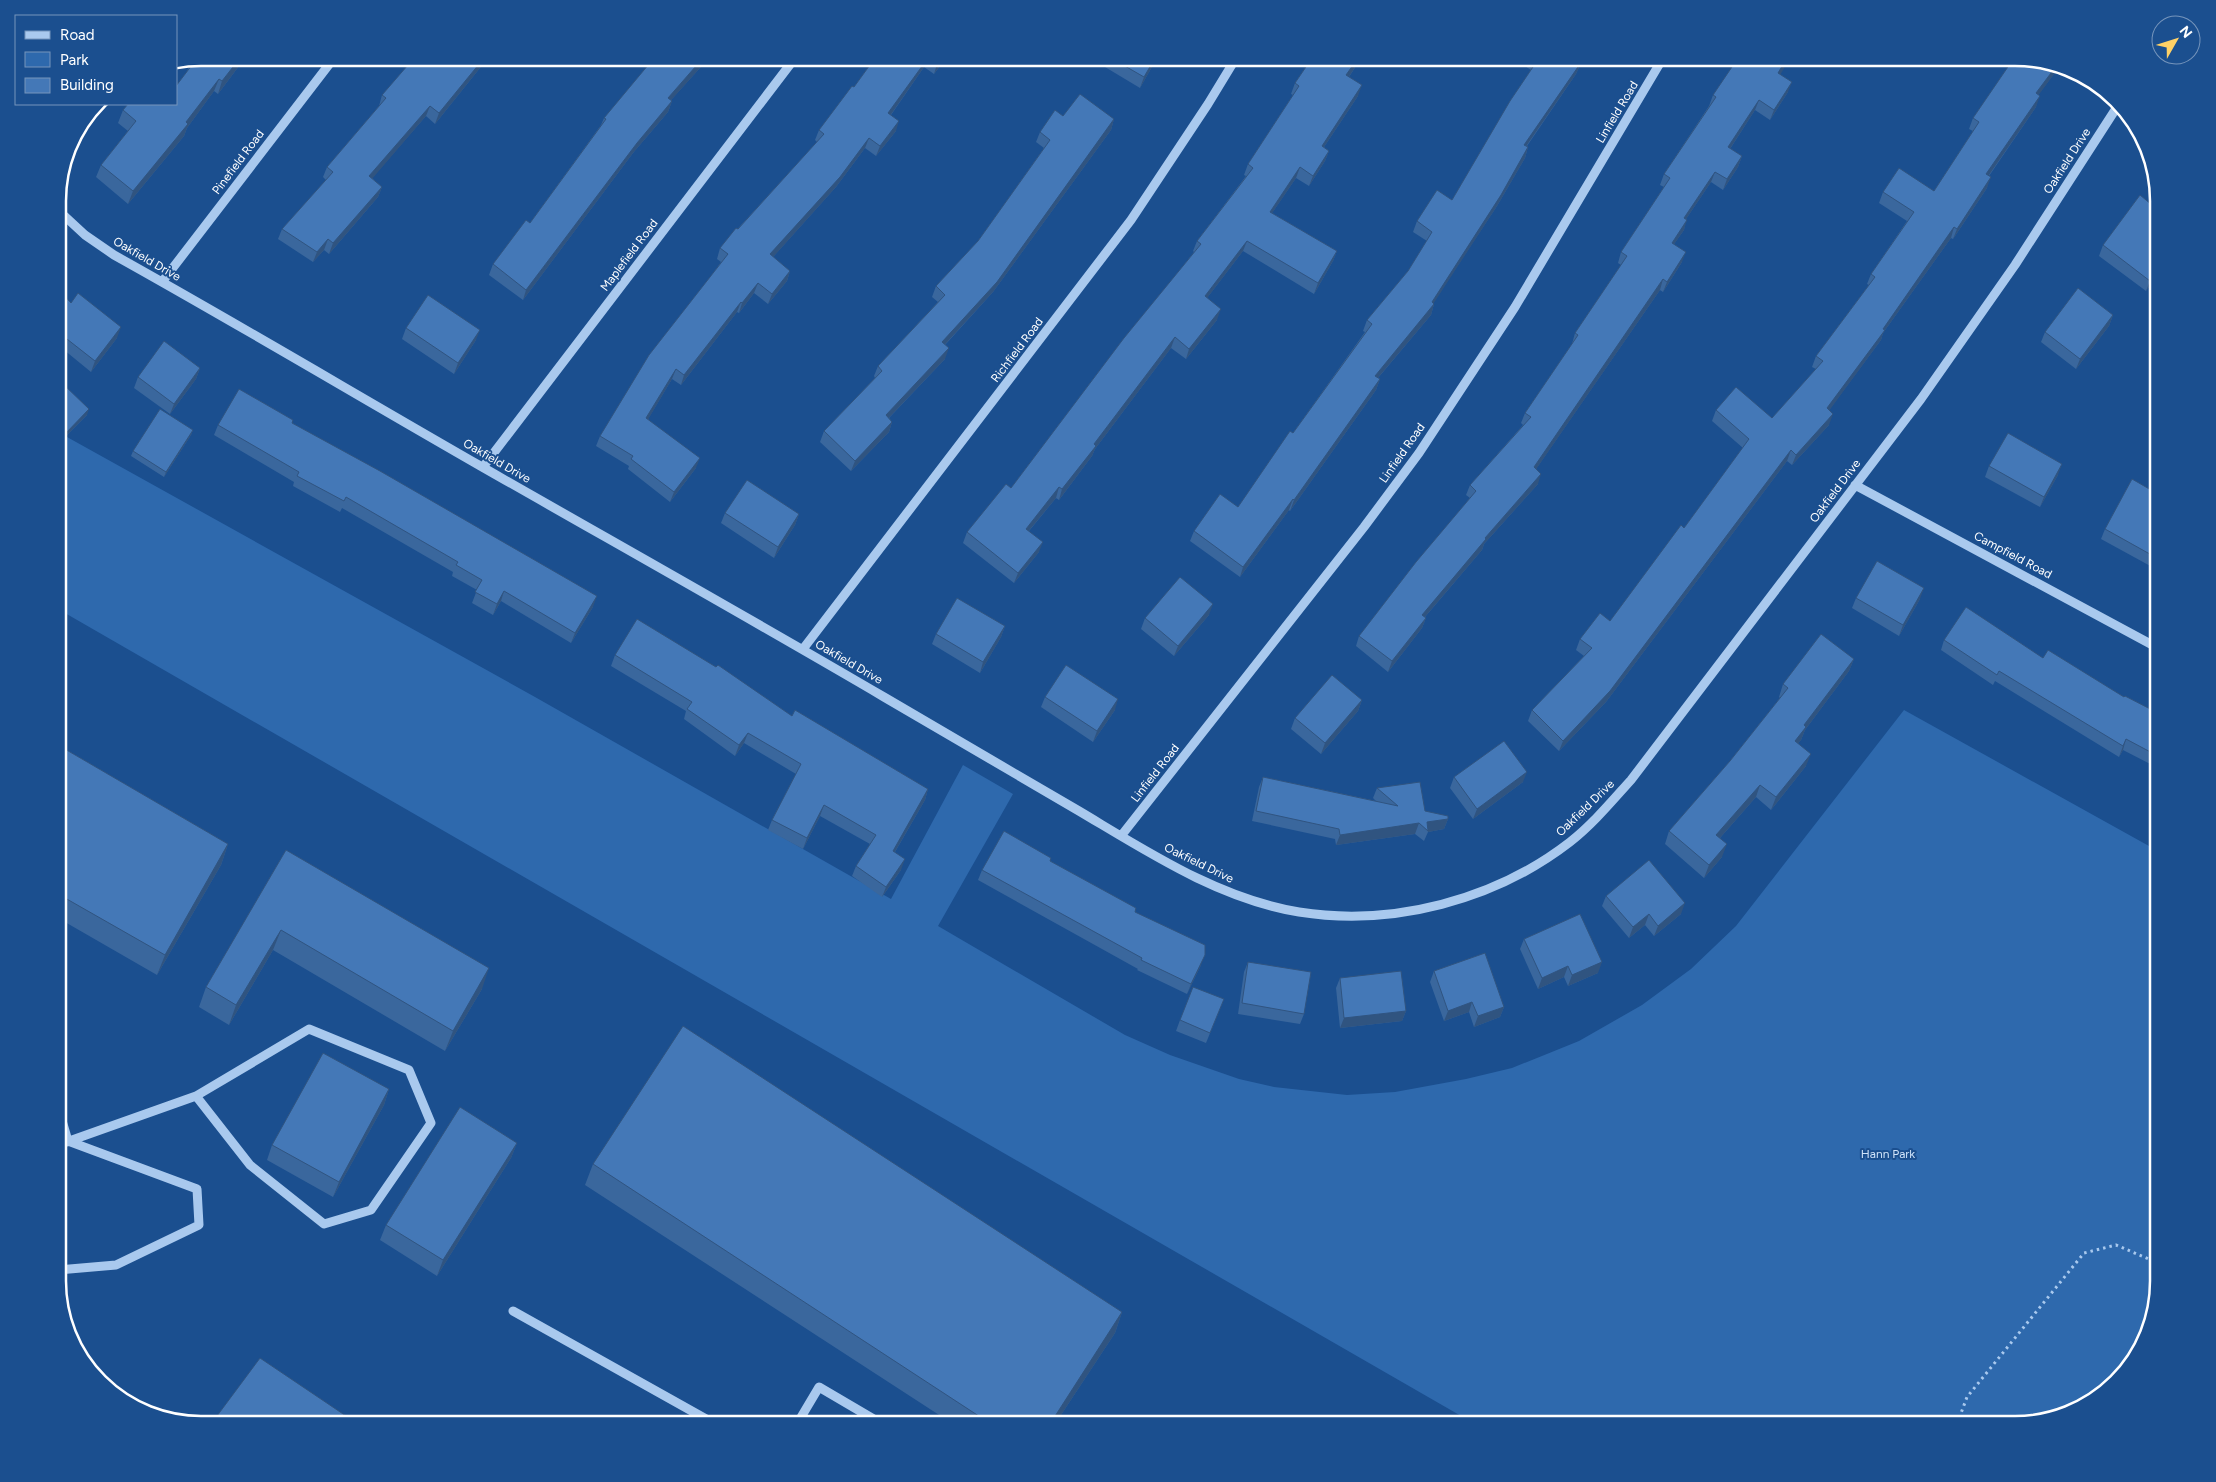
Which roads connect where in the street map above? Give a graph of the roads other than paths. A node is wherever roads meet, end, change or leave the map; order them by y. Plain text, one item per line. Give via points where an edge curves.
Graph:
1 (1231, 66) edge
2 (1658, 66) edge
3 (327, 67) edge
4 (789, 67) edge
5 (2115, 111) edge
6 (67, 218) edge
7 (162, 282) junction
8 (483, 467) junction
9 (1855, 485) junction
10 (2150, 644) edge
11 (804, 649) junction
12 (1121, 836) junction
13 (196, 1096) junction
14 (67, 1138) edge
15 (68, 1141) junction
16 (67, 1269) edge
17 (513, 1311) dead end
18 (701, 1416) edge
19 (802, 1416) edge
20 (868, 1416) edge

1 - 11 street, Richfield Road via 1131,220
2 - 12 street, Linfield Road via 1515,307 1419,453
3 - 7 street, Pinefield Road
4 - 8 street, Maplefield Road
5 - 9 street, Oakfield Drive via 2015,265
6 - 7 street, Oakfield Drive via 114,255
7 - 8 street, Oakfield Drive
8 - 11 street, Oakfield Drive
9 - 10 street, Campfield Road
9 - 12 street, Oakfield Drive via 1631,780 1574,839 1542,862 1506,881 1467,897 1417,910 1342,917 1297,912 1218,888
11 - 12 street, Oakfield Drive
13 - 13 street via 250,1165 324,1224 371,1210 431,1123 409,1070 309,1029
13 - 15 street
14 - 15 street
15 - 16 street via 197,1189 199,1226 116,1265
17 - 18 street
19 - 20 street via 819,1387

